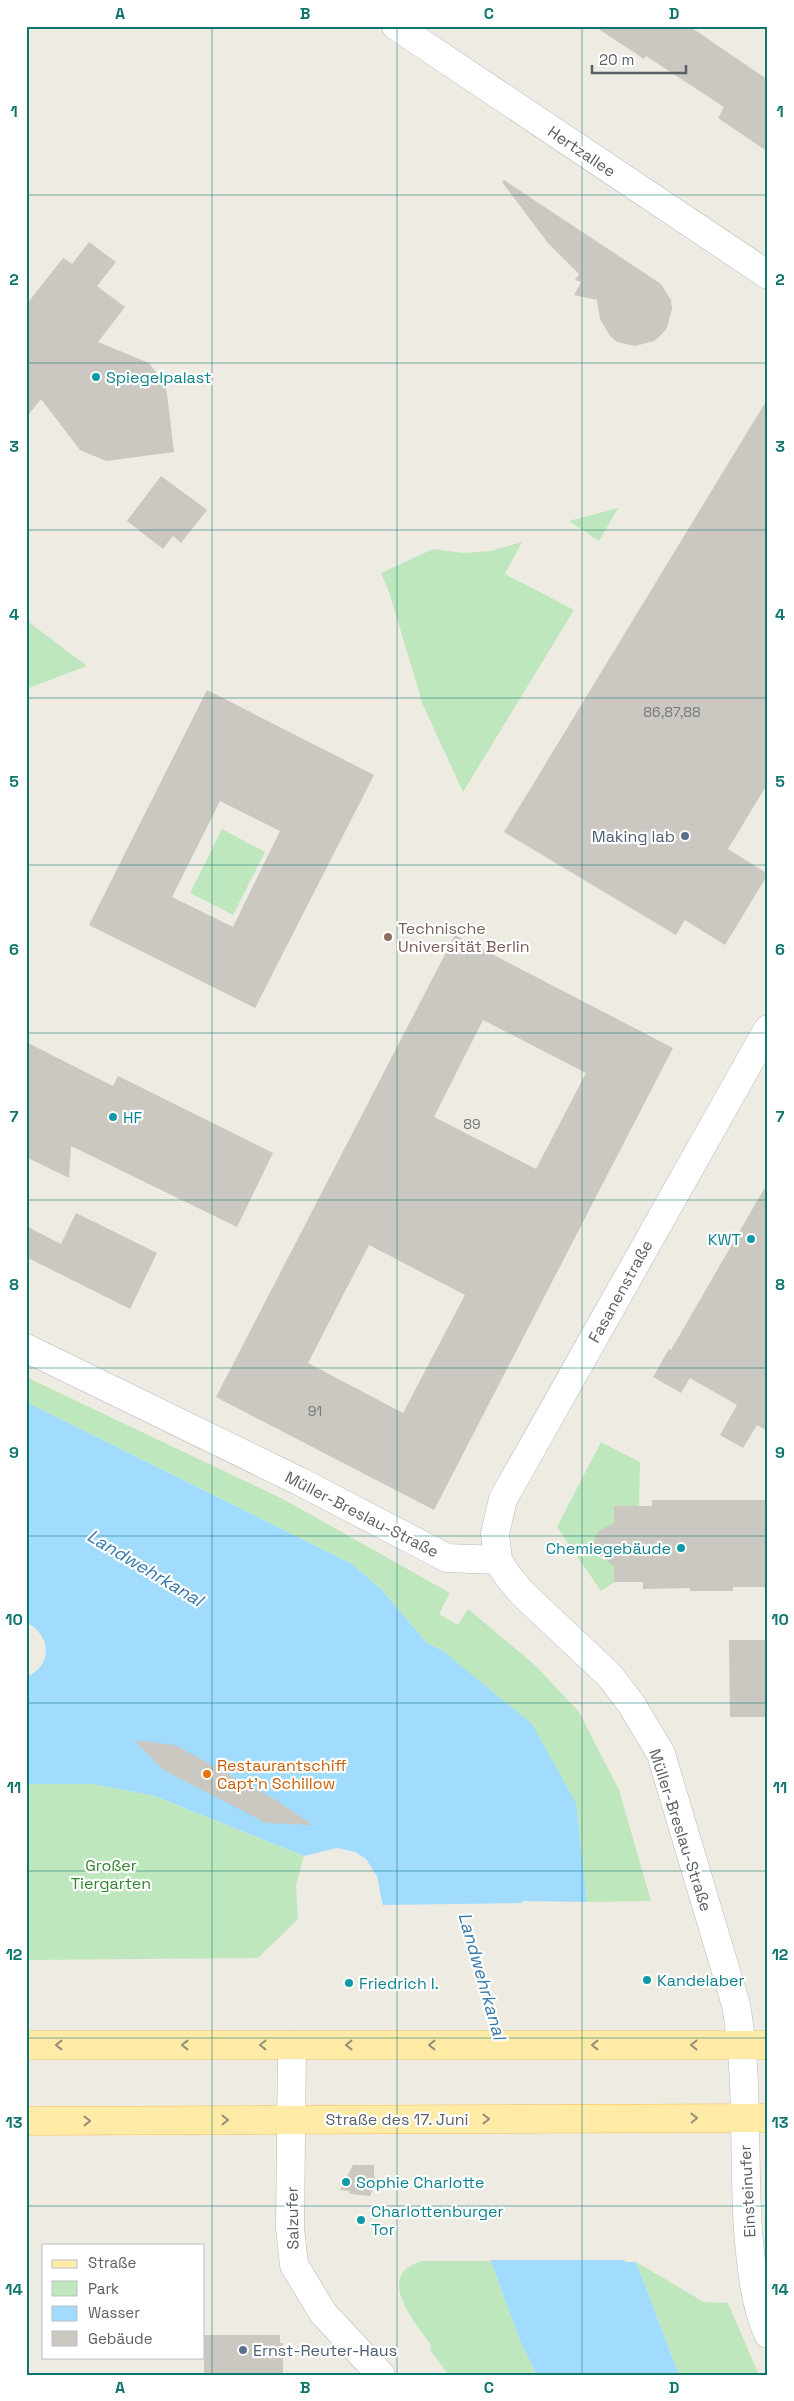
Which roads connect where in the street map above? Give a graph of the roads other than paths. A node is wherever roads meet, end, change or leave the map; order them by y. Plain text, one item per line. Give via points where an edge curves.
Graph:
1 (396, 26) edge
2 (765, 272) edge
3 (768, 1029) edge
4 (26, 1348) edge
5 (498, 1560) junction
6 (26, 2045) edge
7 (292, 2045) junction
8 (755, 2045) edge
9 (756, 2118) edge
10 (292, 2120) junction
11 (26, 2121) edge
12 (768, 2334) edge
13 (381, 2375) edge

1 - 2 street, Hertzallee
3 - 5 street, Fasanenstraße via 503,1500 495,1534
4 - 5 street, Müller-Breslau-Straße via 299,1481 447,1558
5 - 8 street, Müller-Breslau-Straße via 522,1593 610,1676 632,1705 660,1754 736,2005
7 -> 6 main road
8 -> 7 main road
7 - 10 street, Salzufer
8 - 9 street, Einsteinufer
10 -> 9 main road, Straße des 17. Juni
9 - 12 street, Einsteinufer via 751,2268
11 -> 10 main road, Straße des 17. Juni
10 - 13 street, Salzufer via 290,2228 294,2265 323,2313

